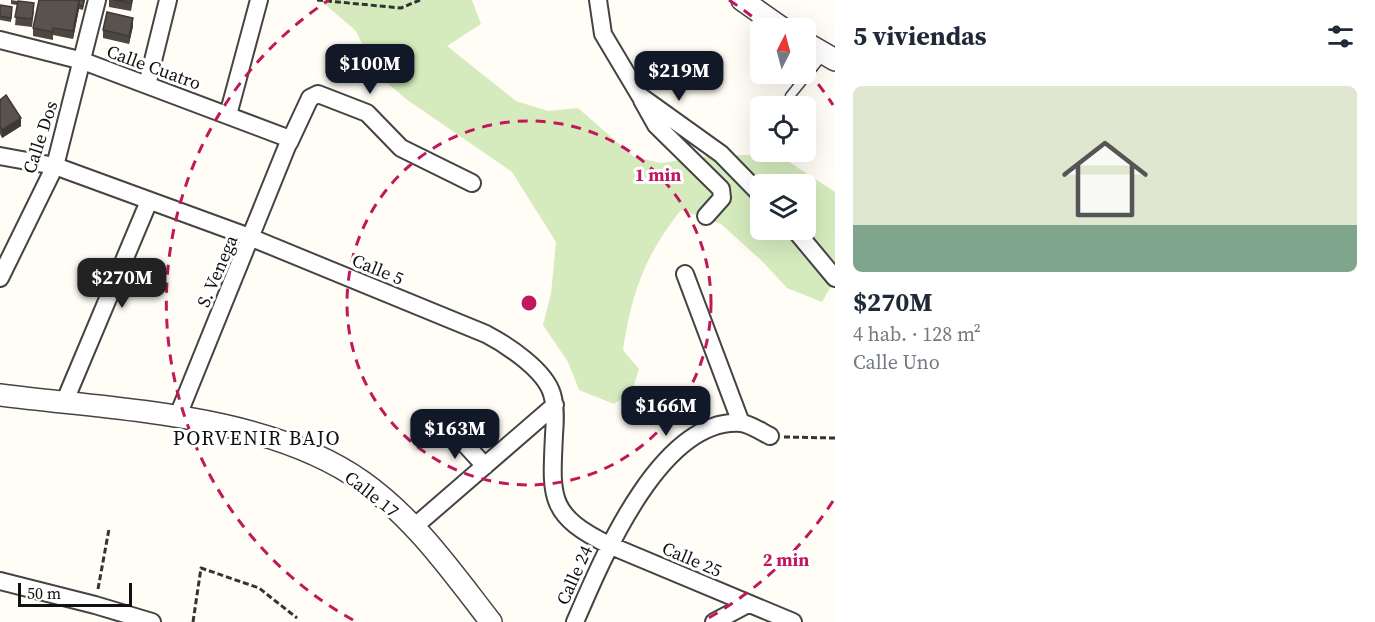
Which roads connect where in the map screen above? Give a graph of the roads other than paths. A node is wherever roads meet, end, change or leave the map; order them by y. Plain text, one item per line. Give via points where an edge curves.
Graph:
1 (97, 0) edge
2 (168, 0) edge
3 (259, 0) edge
4 (598, 0) edge
5 (742, 0) edge
6 (768, 18) edge
7 (0, 40) edge
8 (816, 49) edge
9 (830, 57) edge
10 (83, 61) junction
11 (147, 85) junction
12 (640, 96) junction
13 (790, 96) dead end
14 (228, 115) junction
15 (290, 141) junction
16 (0, 156) edge
17 (55, 166) junction
18 (472, 183) dead end
19 (750, 184) edge
20 (149, 201) junction
21 (706, 216) dead end
22 (252, 238) junction
23 (803, 240) edge
24 (685, 274) dead end
25 (0, 278) edge
26 (835, 278) edge
27 (0, 395) edge
28 (64, 404) junction
29 (555, 405) junction
30 (177, 418) junction
31 (741, 423) junction
32 (451, 429) dead end
33 (770, 436) road end
34 (485, 466) junction
35 (414, 528) junction
36 (609, 545) junction
37 (0, 581) edge
38 (748, 604) junction
39 (144, 621) edge
40 (491, 622) edge
41 (575, 622) edge
42 (714, 622) edge
43 (793, 622) edge

1 - 10 street, Calle Dos
2 - 11 street
3 - 14 street
4 - 12 street via 603,34
5 - 6 street
7 - 10 street, Calle Cuatro
8 - 9 street
9 - 13 lane
10 - 11 street, Calle Cuatro
10 - 17 street, Calle Dos
11 - 14 street, Calle Cuatro
12 - 19 street via 721,154
12 - 21 street via 656,125 721,189 722,198
14 - 15 street, Calle Cuatro
15 - 18 street, S. Venega via 310,98 318,94 367,113 400,148
15 - 22 street, S. Venega
16 - 17 street, Calle 5
17 - 20 street, Calle 5
17 - 25 street, Calle Dos
20 - 22 street, Calle 5
20 - 28 street
22 - 29 street, Calle 5 via 511,347 543,378
22 - 30 street, S. Venega
23 - 26 street
24 - 31 street
27 - 28 street, Calle 17
28 - 30 street, Calle 17
29 - 34 street
29 - 36 street, Calle 5 via 552,473 556,502 563,514 586,533
30 - 35 street, Calle 17 via 224,424 266,436 330,463 363,482
31 - 33 street
31 - 36 street, Calle 24 via 705,429 672,454 644,486
32 - 34 street
34 - 35 street
35 - 40 street, Calle 17
36 - 38 street, Calle 25
36 - 41 street, Calle 24
37 - 39 street via 95,604
38 - 42 street
38 - 43 street, Calle 25

